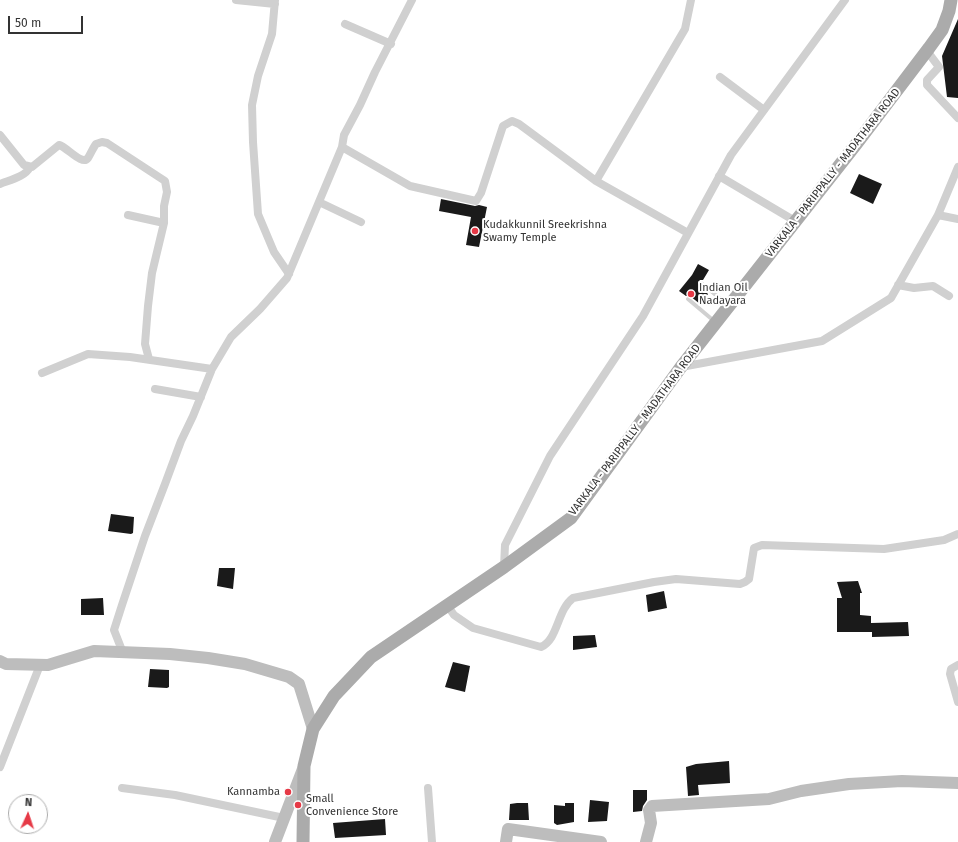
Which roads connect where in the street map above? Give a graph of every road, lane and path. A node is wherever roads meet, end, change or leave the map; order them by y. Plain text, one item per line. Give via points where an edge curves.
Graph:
1 (236, 0) edge
2 (412, 0) edge
3 (691, 0) edge
4 (845, 0) edge
5 (951, 0) edge
6 (275, 2) edge
7 (345, 24) dead end
8 (391, 44) junction
9 (927, 51) junction
10 (720, 77) dead end
11 (764, 110) junction
12 (958, 118) edge
13 (0, 135) edge
14 (342, 146) junction
15 (30, 167) junction
16 (958, 167) edge
17 (720, 176) junction
18 (596, 181) junction
19 (0, 184) edge
20 (320, 202) junction
21 (938, 214) junction
22 (128, 215) dead end
23 (958, 219) edge
24 (795, 221) junction
25 (362, 222) dead end
26 (164, 223) junction
27 (688, 233) junction
28 (289, 274) junction
29 (701, 283) dead end
30 (898, 285) junction
31 (949, 296) dead end
32 (688, 299) dead end
33 (729, 306) junction
34 (716, 323) junction
35 (150, 360) junction
36 (680, 367) junction
37 (212, 369) junction
38 (42, 373) dead end
39 (155, 389) dead end
40 (201, 397) junction
41 (958, 534) edge
42 (504, 567) junction
43 (447, 605) junction
44 (123, 653) junction
45 (0, 661) edge
46 (40, 665) junction
47 (958, 665) edge
48 (958, 702) edge
49 (313, 730) junction
50 (304, 766) junction
51 (0, 767) edge
52 (958, 783) edge
53 (122, 788) dead end
54 (428, 788) dead end
55 (284, 818) junction
56 (275, 842) edge
57 (303, 842) edge
58 (432, 842) edge
59 (506, 842) edge
60 (601, 842) edge
61 (646, 842) edge

1 - 6 street
2 - 8 street
3 - 18 street via 686,30
4 - 11 street
5 - 9 main road, VARKALA - PARIPPALLY - MADATHARA ROAD via 942,30
6 - 28 street via 272,34 258,76 252,105 253,142 258,214 274,252
7 - 8 street
8 - 14 street via 344,135
9 - 12 street via 939,67 927,80 926,85
9 - 24 main road, VARKALA - PARIPPALLY - MADATHARA ROAD
10 - 11 street
11 - 17 street via 731,155
13 - 15 street via 24,165
14 - 18 street via 410,186 476,201 503,126 512,121
14 - 20 street
15 - 19 street via 22,175
15 - 26 street via 59,145 85,160 96,144 107,143 165,181 167,192
16 - 21 street
17 - 24 street
17 - 27 street
18 - 27 street
20 - 25 street
20 - 28 street
21 - 23 street
21 - 30 street
22 - 26 street
24 - 33 main road, VARKALA - PARIPPALLY - MADATHARA ROAD
26 - 35 street via 152,273 148,306 145,344
27 - 42 street via 643,316 550,456 505,545
28 - 37 street via 260,309 231,337
29 - 33 lane
30 - 31 street via 914,288 933,286
30 - 36 street via 891,298 822,341
32 - 34 lane
33 - 34 main road, VARKALA - PARIPPALLY - MADATHARA ROAD
34 - 36 main road, VARKALA - PARIPPALLY - MADATHARA ROAD
35 - 37 street
35 - 38 street via 88,354
36 - 42 main road, VARKALA - PARIPPALLY - MADATHARA ROAD via 570,518
37 - 40 street
39 - 40 street
40 - 44 street via 181,441 145,536 114,630
41 - 43 street via 944,540 884,549 758,546 754,548 748,579 740,584 676,579 573,598 567,603 549,642 542,647 473,628 454,615
42 - 43 main road, VARKALA - PARIPPALLY - MADATHARA ROAD
43 - 49 main road, VARKALA - PARIPPALLY - MADATHARA ROAD via 371,657 334,696
44 - 46 main road via 94,651 48,665
44 - 49 main road via 170,654 215,659 246,664 289,677 299,684
45 - 46 main road via 6,664
46 - 51 street
47 - 48 street via 951,669 950,674
49 - 50 main road, VARKALA - PARIPPALLY - MADATHARA ROAD
50 - 55 main road
50 - 57 main road, VARKALA - PARIPPALLY - MADATHARA ROAD
52 - 61 main road via 902,780 800,791 769,799 652,806 649,810 651,823
53 - 55 street via 175,795
54 - 58 street
55 - 56 main road
59 - 60 main road via 508,829

